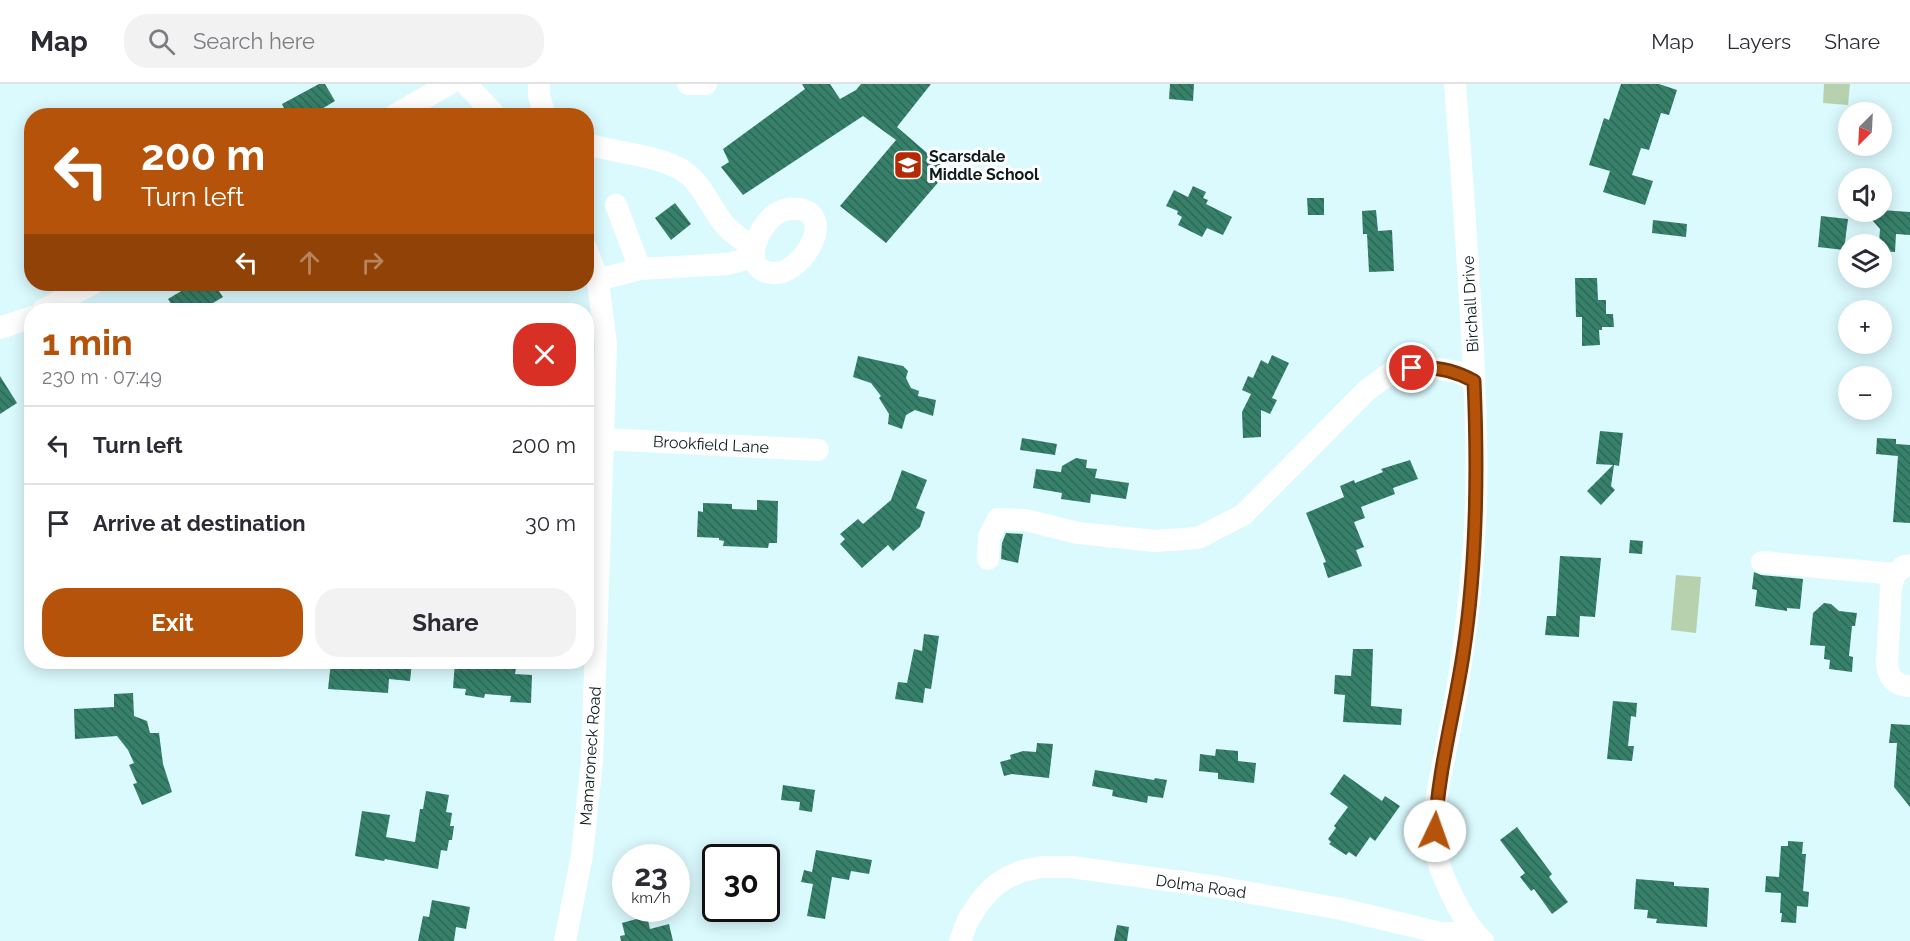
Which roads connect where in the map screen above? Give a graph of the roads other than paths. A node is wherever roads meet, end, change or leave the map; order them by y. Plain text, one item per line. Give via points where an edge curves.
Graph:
1 (449, 84) edge
2 (466, 84) edge
3 (539, 84) edge
4 (688, 84) edge
5 (706, 84) edge
6 (1455, 84) edge
7 (407, 108) edge
8 (488, 108) edge
9 (543, 108) edge
10 (594, 146) edge
11 (616, 205) dead end
12 (639, 269) junction
13 (594, 271) edge
14 (597, 280) junction
15 (79, 291) edge
16 (56, 303) edge
17 (24, 320) edge
18 (0, 327) edge
19 (1474, 381) junction
20 (603, 439) junction
21 (818, 450) dead end
22 (988, 559) dead end
23 (1762, 562) dead end
24 (1903, 570) edge
25 (594, 581) edge
26 (592, 669) edge
27 (1910, 686) edge
28 (1478, 937) edge
29 (565, 941) edge
30 (960, 941) edge

1 - 7 street
2 - 8 street
3 - 9 street
4 - 5 street
6 - 19 street, Birchall Drive
10 - 12 street via 662,162 685,172 724,224 753,252 728,264
11 - 12 street
12 - 14 street
13 - 14 street, Mamaroneck Road
14 - 20 street, Mamaroneck Road via 606,344
15 - 16 street
17 - 18 street
19 - 22 street via 1458,372 1427,367 1396,369 1367,390 1243,515 1198,538 1155,541 998,519 989,537
19 - 28 street, Birchall Drive via 1477,431 1473,556 1463,653 1440,774 1435,847 1453,897
20 - 21 street, Brookfield Lane
20 - 25 street, Mamaroneck Road
23 - 24 street
24 - 27 street via 1891,586 1887,665 1894,682
26 - 29 street, Mamaroneck Road via 592,761 582,855
28 - 30 street, Dolma Road via 1441,933 1341,909 1218,887 1071,867 1042,867 1022,871 992,888 974,912

